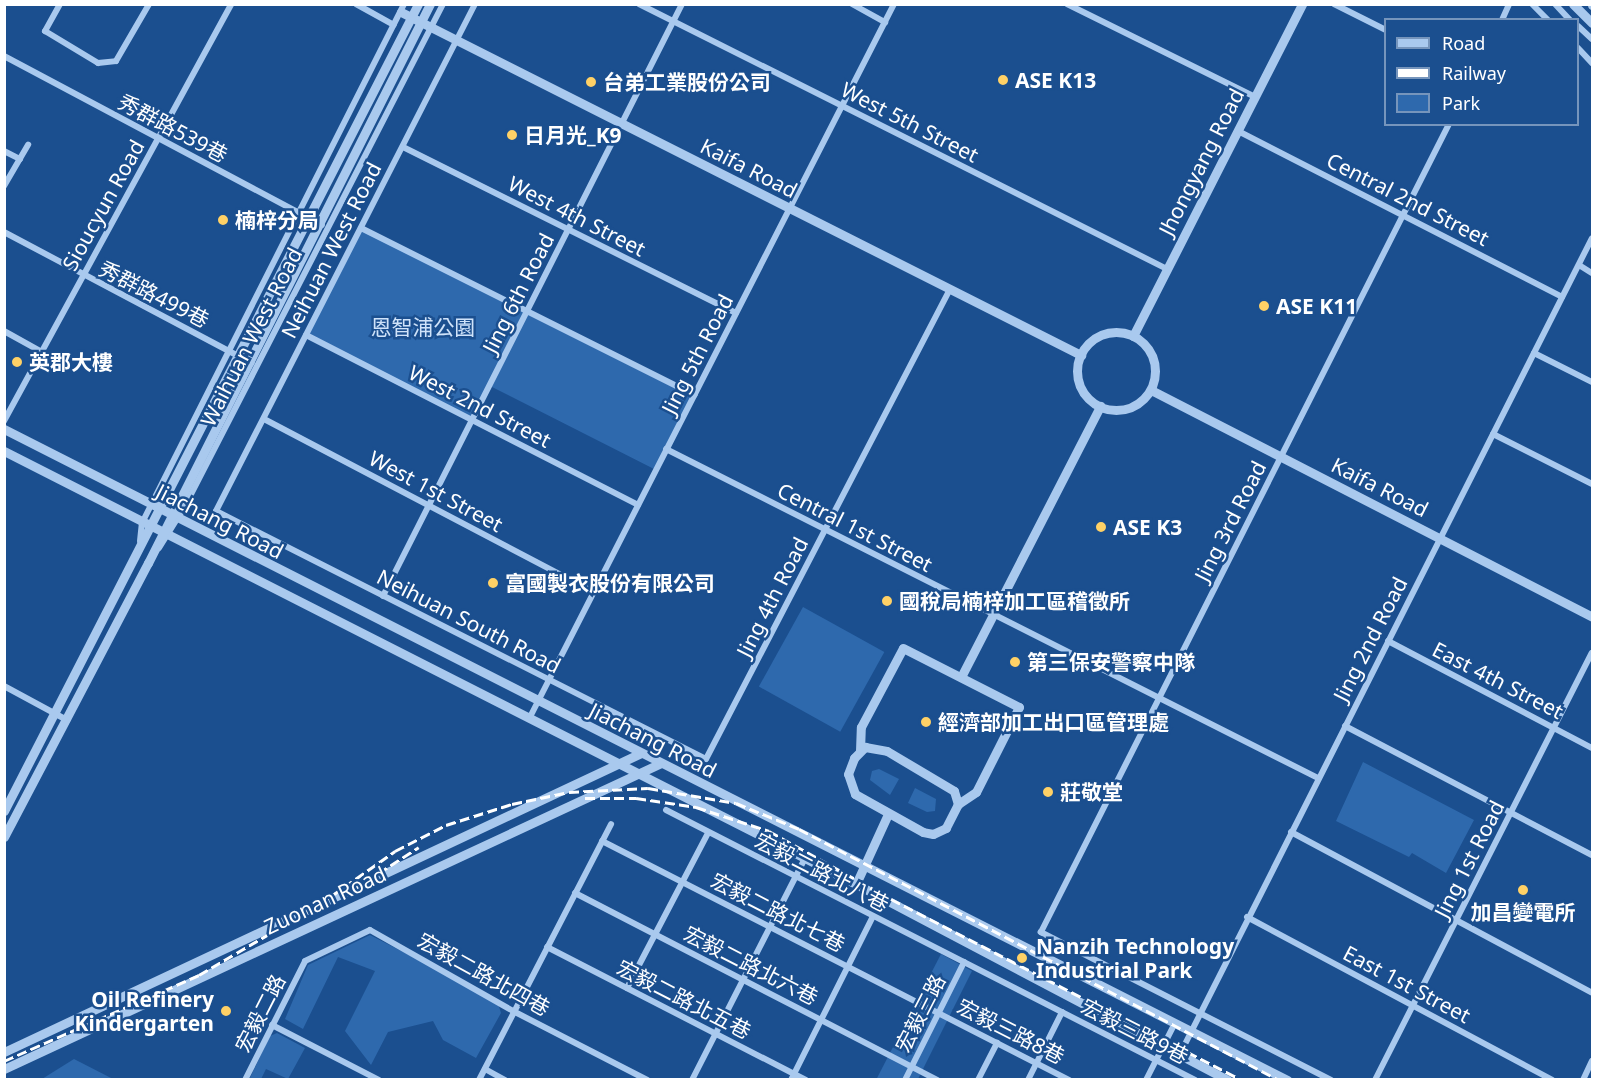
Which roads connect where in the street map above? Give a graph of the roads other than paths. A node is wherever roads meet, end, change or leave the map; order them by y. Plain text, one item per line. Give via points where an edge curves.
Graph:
1 (60, 4) edge
2 (149, 4) edge
3 (231, 4) edge
4 (356, 4) edge
5 (418, 4) edge
6 (430, 4) edge
7 (443, 4) edge
8 (476, 4) edge
9 (639, 4) edge
10 (682, 4) edge
11 (852, 4) edge
12 (894, 4) edge
13 (1067, 4) edge
14 (1302, 4) edge
15 (1334, 4) edge
16 (1509, 4) edge
17 (1532, 4) edge
18 (1573, 4) edge
19 (1556, 5) edge
20 (403, 8) edge
21 (1082, 8) edge
22 (412, 17) junction
23 (1503, 18) edge
24 (1547, 18) edge
25 (1568, 18) edge
26 (673, 21) junction
27 (421, 22) junction
28 (885, 22) junction
29 (1593, 23) edge
30 (394, 25) junction
31 (431, 27) junction
32 (1579, 27) edge
33 (1384, 29) edge
34 (1593, 39) edge
35 (457, 40) junction
36 (1579, 49) edge
37 (4, 56) edge
38 (1593, 63) edge
39 (1255, 97) junction
40 (842, 106) junction
41 (622, 123) junction
42 (1448, 126) edge
43 (1238, 130) junction
44 (158, 139) junction
45 (28, 145) dead end
46 (403, 147) junction
47 (4, 151) edge
48 (20, 159) junction
49 (4, 186) edge
50 (790, 208) junction
51 (299, 213) junction
52 (1403, 216) junction
53 (309, 219) junction
54 (323, 226) junction
55 (361, 228) junction
56 (568, 230) junction
57 (4, 232) edge
58 (1593, 238) edge
59 (1579, 265) junction
60 (1167, 269) junction
61 (1593, 273) edge
62 (83, 276) junction
63 (950, 289) junction
64 (1562, 297) junction
65 (527, 311) junction
66 (736, 314) junction
67 (4, 331) edge
68 (306, 335) junction
69 (1133, 336) junction
70 (229, 351) junction
71 (42, 352) junction
72 (1534, 352) junction
73 (1081, 355) junction
74 (239, 357) junction
75 (253, 363) junction
76 (1593, 382) edge
77 (1151, 390) junction
78 (694, 395) junction
79 (1100, 406) junction
80 (264, 419) junction
81 (472, 420) junction
82 (4, 421) edge
83 (4, 429) edge
84 (1493, 434) junction
85 (666, 449) junction
86 (4, 452) edge
87 (1281, 457) junction
88 (1593, 484) edge
89 (638, 505) junction
90 (151, 506) junction
91 (429, 506) junction
92 (161, 511) junction
93 (216, 511) joint
94 (174, 518) junction
95 (142, 523) junction
96 (152, 528) junction
97 (825, 530) junction
98 (165, 535) junction
99 (1440, 538) junction
100 (139, 549) junction
101 (593, 592) junction
102 (383, 596) junction
103 (993, 615) junction
104 (1593, 617) edge
105 (1388, 641) junction
106 (1593, 653) edge
107 (961, 677) junction
108 (549, 680) junction
109 (4, 686) edge
110 (1159, 699) junction
111 (537, 701) junction
112 (57, 714) junction
113 (528, 718) junction
114 (68, 721) junction
115 (1345, 726) junction
116 (1554, 728) junction
117 (1593, 748) edge
118 (860, 751) junction
119 (641, 753) junction
120 (706, 759) joint
121 (661, 763) junction
122 (620, 765) junction
123 (638, 775) junction
124 (1318, 778) junction
125 (958, 804) junction
126 (666, 810) dead end
127 (4, 811) edge
128 (1510, 813) junction
129 (888, 814) junction
130 (611, 824) dead end
131 (1291, 832) junction
132 (708, 833) junction
133 (4, 837) edge
134 (602, 841) junction
135 (1593, 855) edge
136 (805, 858) junction
137 (865, 866) junction
138 (795, 877) junction
139 (682, 882) junction
140 (856, 884) junction
141 (575, 893) junction
142 (873, 916) junction
143 (1247, 917) junction
144 (1456, 921) junction
145 (770, 927) junction
146 (655, 934) junction
147 (547, 947) junction
148 (305, 961) joint
149 (964, 962) junction
150 (848, 966) junction
151 (743, 980) junction
152 (627, 988) junction
153 (1593, 993) edge
154 (1412, 1006) junction
155 (513, 1011) junction
156 (1062, 1012) junction
157 (1199, 1012) junction
158 (938, 1013) junction
159 (821, 1020) junction
160 (1175, 1023) junction
161 (272, 1025) junction
162 (1190, 1030) junction
163 (716, 1034) junction
164 (997, 1043) junction
165 (1163, 1048) junction
166 (4, 1052) edge
167 (1179, 1056) junction
168 (1156, 1060) junction
169 (1593, 1061) edge
170 (1036, 1063) junction
171 (912, 1066) junction
172 (4, 1069) edge
173 (485, 1069) junction
174 (792, 1076) edge
175 (245, 1080) edge
176 (379, 1080) edge
177 (479, 1080) edge
178 (505, 1080) edge
179 (647, 1080) edge
180 (692, 1080) edge
181 (806, 1080) edge
182 (905, 1080) edge
183 (938, 1080) edge
184 (978, 1080) edge
185 (1028, 1080) edge
186 (1069, 1080) edge
187 (1146, 1080) edge
188 (1195, 1080) edge
189 (1227, 1080) edge
190 (1287, 1080) edge
191 (1331, 1080) edge
192 (1375, 1080) edge
193 (1552, 1080) edge
194 (1583, 1080) edge

1 - 2 street via 45,31 98,63 116,61
3 - 44 street, Sioucyun Road
4 - 30 street
5 - 22 street, Waihuan West Road
6 - 27 street, Waihuan West Road
7 - 31 street, Waihuan West Road
8 - 35 street, Neihuan West Road
9 - 26 street, West 5th Street
10 - 26 street, Jing 6th Road
11 - 28 street
12 - 28 street, Jing 5th Road
13 - 21 street
14 - 39 street, Jhongyang Road
15 - 33 street
16 - 23 street
17 - 24 street
18 - 29 street
19 - 24 street
19 - 25 street
20 - 22 street, Kaifa Road
20 - 30 street, Waihuan West Road
21 - 39 street
22 - 27 street, Kaifa Road
22 - 53 street, Waihuan West Road
26 - 40 street, West 5th Street
26 - 41 street, Jing 6th Road
27 - 31 street, Kaifa Road
27 - 54 street, Waihuan West Road
28 - 40 street, Jing 5th Road
30 - 51 street, Waihuan West Road
31 - 35 street, Kaifa Road
31 - 54 street, Waihuan West Road
32 - 34 street
35 - 41 street, Kaifa Road
35 - 46 street, Neihuan West Road
36 - 38 street
37 - 44 street, 秀群路539巷
39 - 43 street, Jhongyang Road
40 - 50 street, Jing 5th Road
40 - 60 street, West 5th Street
41 - 50 street, Kaifa Road
41 - 56 street, Jing 6th Road
42 - 52 street, Jing 3rd Road
43 - 52 street, Central 2nd Street
43 - 60 street, Jhongyang Road
44 - 51 street, 秀群路539巷
44 - 62 street, Sioucyun Road
45 - 48 street
46 - 55 street, Neihuan West Road
46 - 56 street, West 4th Street
47 - 48 street
48 - 49 street
50 - 63 street, Kaifa Road
50 - 66 street, Jing 5th Road
51 - 53 street, 秀群路539巷
51 - 70 street, Waihuan West Road
52 - 64 street, Central 2nd Street
52 - 87 street, Jing 3rd Road
53 - 54 street, 秀群路539巷
53 - 74 street, Waihuan West Road
54 - 75 street, Waihuan West Road
55 - 65 street
55 - 68 street, Neihuan West Road
56 - 65 street, Jing 6th Road
56 - 66 street, West 4th Street
57 - 62 street, 秀群路499巷
58 - 59 street, Jing 2nd Road
59 - 61 street
59 - 64 street, Jing 2nd Road
60 - 69 street, Jhongyang Road
62 - 70 street, 秀群路499巷
62 - 71 street, Sioucyun Road
63 - 73 street, Kaifa Road
63 - 97 street, Jing 4th Road
64 - 72 street, Jing 2nd Road
65 - 78 street
65 - 81 street, Jing 6th Road
66 - 78 street, Jing 5th Road
67 - 71 street
68 - 80 street, Neihuan West Road
68 - 81 street, West 2nd Street
69 - 73 street via 1116,332 1099,336
69 - 77 street via 1149,350 1154,361
70 - 74 street, 秀群路499巷
70 - 90 street, Waihuan West Road
71 - 82 street, Sioucyun Road
72 - 76 street
72 - 84 street, Jing 2nd Road
73 - 79 street via 1079,384
74 - 75 street, 秀群路499巷
74 - 92 street, Waihuan West Road
75 - 94 street, Waihuan West Road
77 - 79 street via 1140,403 1124,410
77 - 87 street, Kaifa Road
78 - 85 street, Jing 5th Road
79 - 103 street
80 - 91 street, West 1st Street
80 - 93 street, Neihuan West Road
81 - 89 street, West 2nd Street
81 - 91 street, Jing 6th Road
83 - 90 street, Jiachang Road
84 - 88 street
84 - 99 street, Jing 2nd Road
85 - 89 street, Jing 5th Road
85 - 97 street, Central 1st Street
86 - 95 street, Jiachang Road
87 - 99 street, Kaifa Road
87 - 110 street, Jing 3rd Road
89 - 101 street, Jing 5th Road
90 - 92 street, Jiachang Road
90 - 95 street, Waihuan West Road
91 - 101 street, West 1st Street
91 - 102 street, Jing 6th Road
92 - 94 street, Jiachang Road
92 - 96 street, Waihuan West Road
93 - 102 street, Neihuan South Road
94 - 98 street, Waihuan West Road
94 - 111 street, Jiachang Road
95 - 96 street, Jiachang Road
95 - 100 street, Waihuan West Road
96 - 98 street, Jiachang Road
96 - 100 street, Waihuan West Road
97 - 103 street, Central 1st Street
97 - 120 street, Jing 4th Road
98 - 113 street, Jiachang Road
98 - 114 street, Waihuan West Road
99 - 104 street, Kaifa Road
99 - 105 street, Jing 2nd Road
100 - 112 street, Waihuan West Road
101 - 108 street, Jing 5th Road
102 - 108 street, Neihuan South Road
103 - 107 street
103 - 110 street, Central 1st Street
105 - 115 street, Jing 2nd Road
105 - 116 street, East 4th Street
106 - 116 street, Jing 1st Road
107 - 118 street via 903,648 861,727
107 - 125 street via 1019,707 976,792
108 - 111 street, Jing 5th Road
108 - 120 street, Neihuan South Road
109 - 112 street
110 - 124 street, Central 1st Street
110 - 157 street, Jing 3rd Road via 1041,932
111 - 113 street, Jing 5th Road
111 - 119 street, Jiachang Road
112 - 114 street
112 - 127 street, Waihuan West Road
113 - 122 street, Jiachang Road
114 - 133 street, Waihuan West Road
115 - 124 street, Jing 2nd Road
115 - 128 street
116 - 117 street, East 4th Street
116 - 128 street, Jing 1st Road
118 - 125 street via 872,746 886,751 949,786
118 - 129 street via 848,782 861,800
119 - 121 street, Jiachang Road
119 - 122 street, Zuonan Road
121 - 123 street, Zuonan Road
121 - 137 street, Jiachang Road
122 - 123 street, Jiachang Road
122 - 166 street, Zuonan Road
123 - 136 street, Jiachang Road
123 - 172 street, Zuonan Road
124 - 131 street, Jing 2nd Road
125 - 129 street via 951,822 933,834
126 - 132 street, 宏毅二路北八巷
128 - 135 street
128 - 144 street, Jing 1st Road
129 - 137 street
130 - 134 street
131 - 143 street, Jing 2nd Road
131 - 144 street
132 - 138 street, 宏毅二路北八巷
132 - 139 street
134 - 139 street, 宏毅二路北七巷
134 - 141 street
136 - 138 street
136 - 140 street, Jiachang Road
137 - 140 street
137 - 160 street, Jiachang Road
138 - 142 street, 宏毅二路北八巷
138 - 145 street
139 - 145 street, 宏毅二路北七巷
139 - 146 street
140 - 165 street, Jiachang Road
141 - 146 street, 宏毅二路北六巷
141 - 147 street
142 - 149 street, 宏毅二路北八巷
142 - 150 street
143 - 154 street, East 1st Street
143 - 157 street, Jing 2nd Road
144 - 153 street
144 - 154 street, Jing 1st Road
145 - 150 street, 宏毅二路北七巷
145 - 151 street
146 - 151 street, 宏毅二路北六巷
146 - 152 street
147 - 152 street, 宏毅二路北五巷
147 - 155 street
148 - 155 street, 宏毅二路北四巷 via 370,930
148 - 161 street, 宏毅二路
149 - 156 street, 宏毅三路9巷
149 - 158 street, 宏毅三路
150 - 158 street, 宏毅二路北七巷
150 - 159 street
151 - 159 street, 宏毅二路北六巷
151 - 163 street
152 - 163 street, 宏毅二路北五巷
154 - 192 street, Jing 1st Road
154 - 193 street, East 1st Street
155 - 173 street
155 - 179 street, 宏毅二路北四巷
156 - 168 street, 宏毅三路9巷
156 - 170 street
157 - 162 street, Jing 2nd Road
157 - 191 street
158 - 164 street, 宏毅三路8巷
158 - 171 street, 宏毅三路
159 - 171 street, 宏毅二路北六巷
159 - 174 street
160 - 162 street, Jiachang Road
160 - 165 street
161 - 175 street, 宏毅二路
161 - 176 street
162 - 167 street, Jing 2nd Road
162 - 190 street, Jiachang Road
163 - 174 street, 宏毅二路北五巷
163 - 180 street
164 - 170 street, 宏毅三路8巷
164 - 184 street
165 - 167 street, Jiachang Road
165 - 168 street
167 - 189 street, Jiachang Road
168 - 187 street
168 - 188 street, 宏毅三路9巷
169 - 194 street
170 - 185 street
170 - 186 street, 宏毅三路8巷
171 - 182 street, 宏毅三路
171 - 183 street, 宏毅二路北六巷
173 - 177 street
173 - 178 street
174 - 181 street, 宏毅二路北五巷

